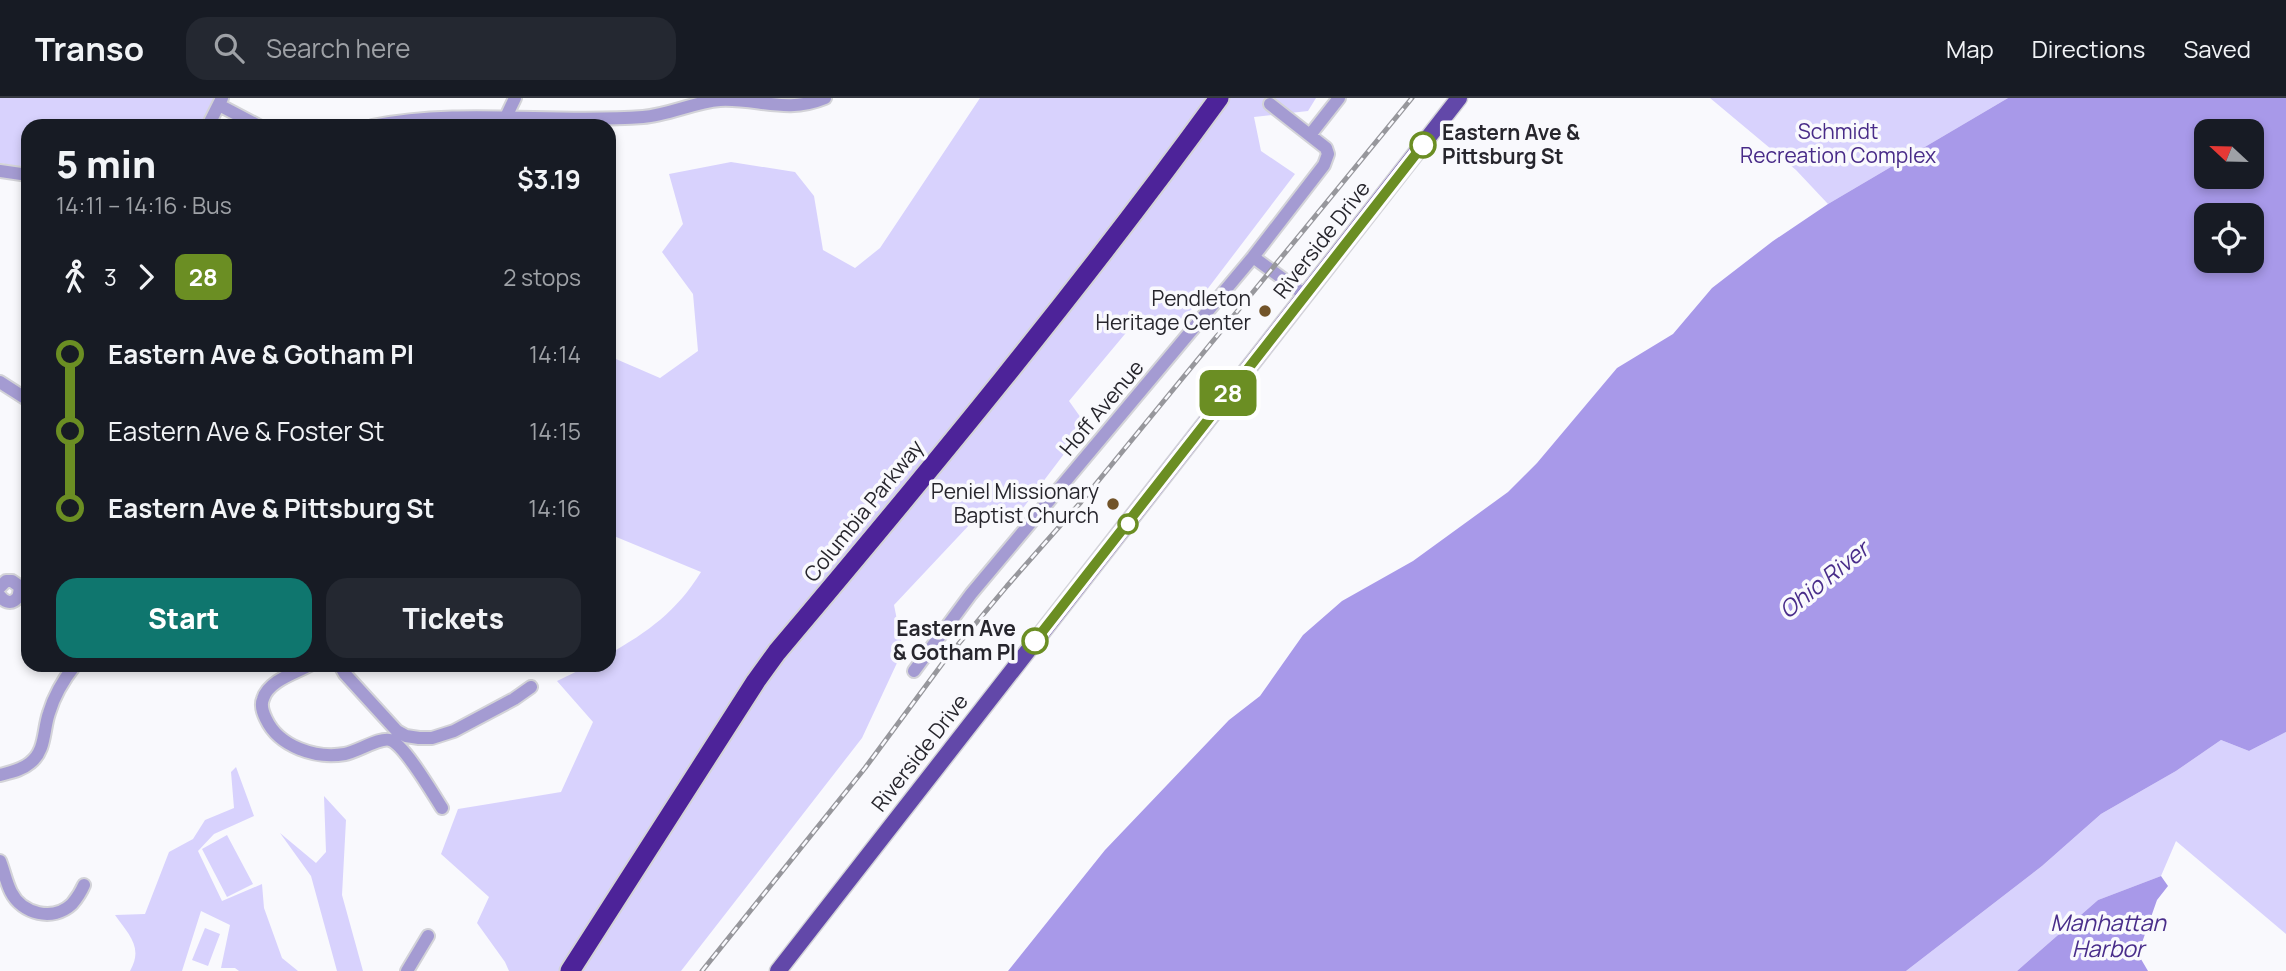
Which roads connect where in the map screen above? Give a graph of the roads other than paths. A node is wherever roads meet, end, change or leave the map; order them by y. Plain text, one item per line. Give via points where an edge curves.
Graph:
1 (515, 98) edge
2 (825, 98) edge
3 (1219, 98) edge
4 (1339, 98) edge
5 (1460, 98) edge
6 (220, 102) edge
7 (1270, 104) dead end
8 (506, 117) junction
9 (212, 119) edge
10 (248, 119) edge
11 (428, 119) edge
12 (1312, 136) junction
13 (0, 171) edge
14 (21, 174) edge
15 (1253, 257) junction
16 (1305, 295) junction
17 (0, 382) edge
18 (21, 396) edge
19 (0, 587) edge
20 (0, 596) edge
21 (914, 671) dead end
22 (70, 672) edge
23 (296, 672) edge
24 (344, 672) edge
25 (531, 687) dead end
26 (0, 775) edge
27 (442, 808) dead end
28 (0, 861) edge
29 (84, 885) dead end
30 (428, 936) dead end
31 (407, 971) edge
32 (570, 971) edge
33 (778, 971) edge

1 - 8 street
2 - 8 street via 791,106 722,100 645,117
3 - 32 highway, Columbia Parkway via 1052,317 777,652
4 - 12 street
5 - 16 main road, Riverside Drive
6 - 9 street
6 - 10 street
7 - 12 street
8 - 11 street
12 - 15 street, Hoff Avenue via 1326,148 1327,160
13 - 14 street
15 - 16 street
15 - 21 street, Hoff Avenue via 971,594
16 - 33 main road, Riverside Drive
17 - 18 street
19 - 20 street via 12,580 20,593 10,602
22 - 26 street via 56,694 35,759 22,769
23 - 27 street via 273,684 263,696 263,713 275,732 299,749 322,755 353,753 381,739 391,740 402,748
24 - 25 street via 397,731 419,738 454,731
28 - 29 street via 12,894 37,914 66,908
30 - 31 street

